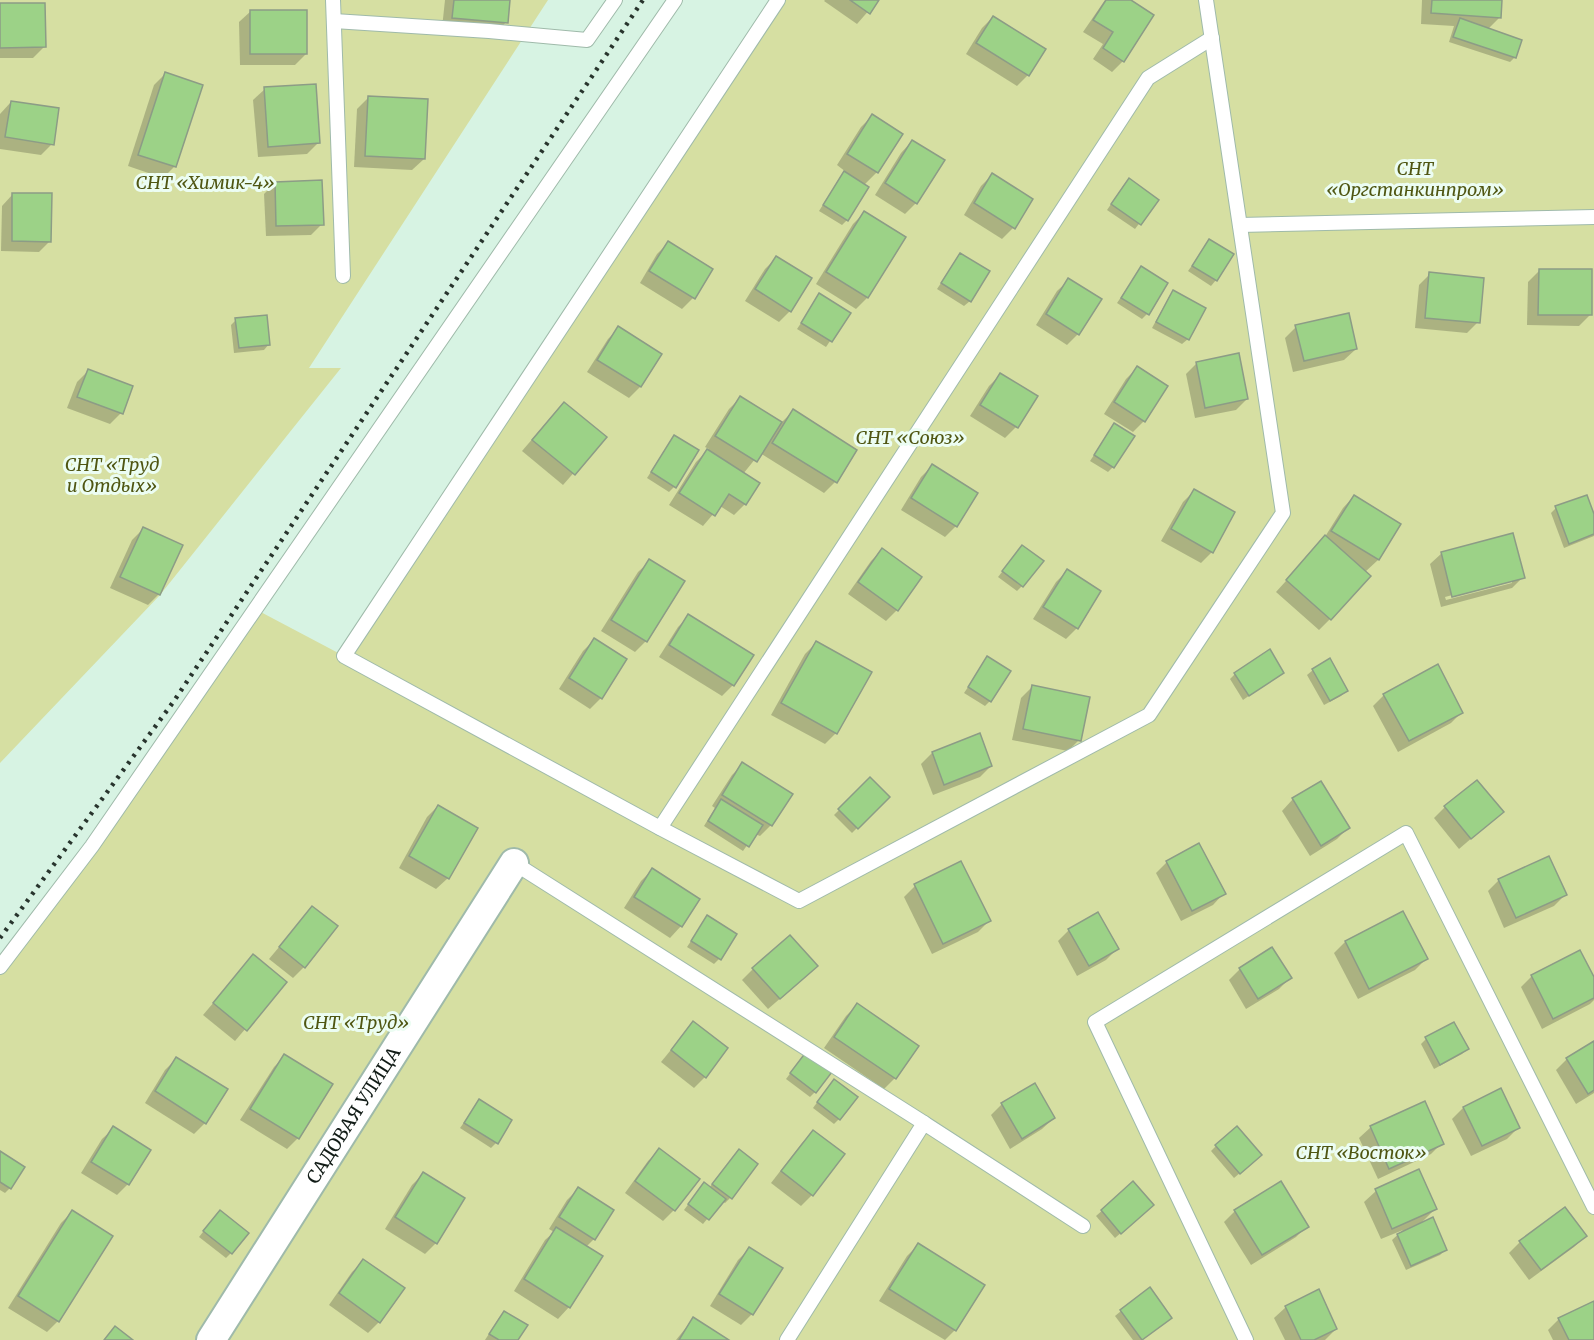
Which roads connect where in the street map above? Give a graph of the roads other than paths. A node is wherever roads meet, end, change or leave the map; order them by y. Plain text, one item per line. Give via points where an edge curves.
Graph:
1 (333, 0) edge
2 (615, 0) edge
3 (675, 0) edge
4 (778, 0) edge
5 (1206, 0) edge
6 (334, 21) junction
7 (1212, 38) junction
8 (1594, 217) edge
9 (1240, 225) junction
10 (343, 276) dead end
11 (660, 828) junction
12 (514, 862) joint
13 (0, 968) edge
14 (924, 1123) junction
15 (1594, 1207) edge
16 (1083, 1226) dead end
17 (211, 1340) edge
18 (787, 1340) edge
19 (1246, 1340) edge

1 - 6 lane
2 - 6 lane via 587,40
3 - 13 lane via 92,846
4 - 11 lane via 344,656
5 - 7 lane
6 - 10 lane
7 - 9 lane
7 - 11 lane via 1148,78
8 - 9 lane
9 - 11 lane via 1282,513 1149,715 799,901
12 - 14 lane
12 - 17 street, САДОВАЯ УЛИЦА
14 - 16 lane
14 - 18 lane
15 - 19 lane via 1406,833 1095,1022

